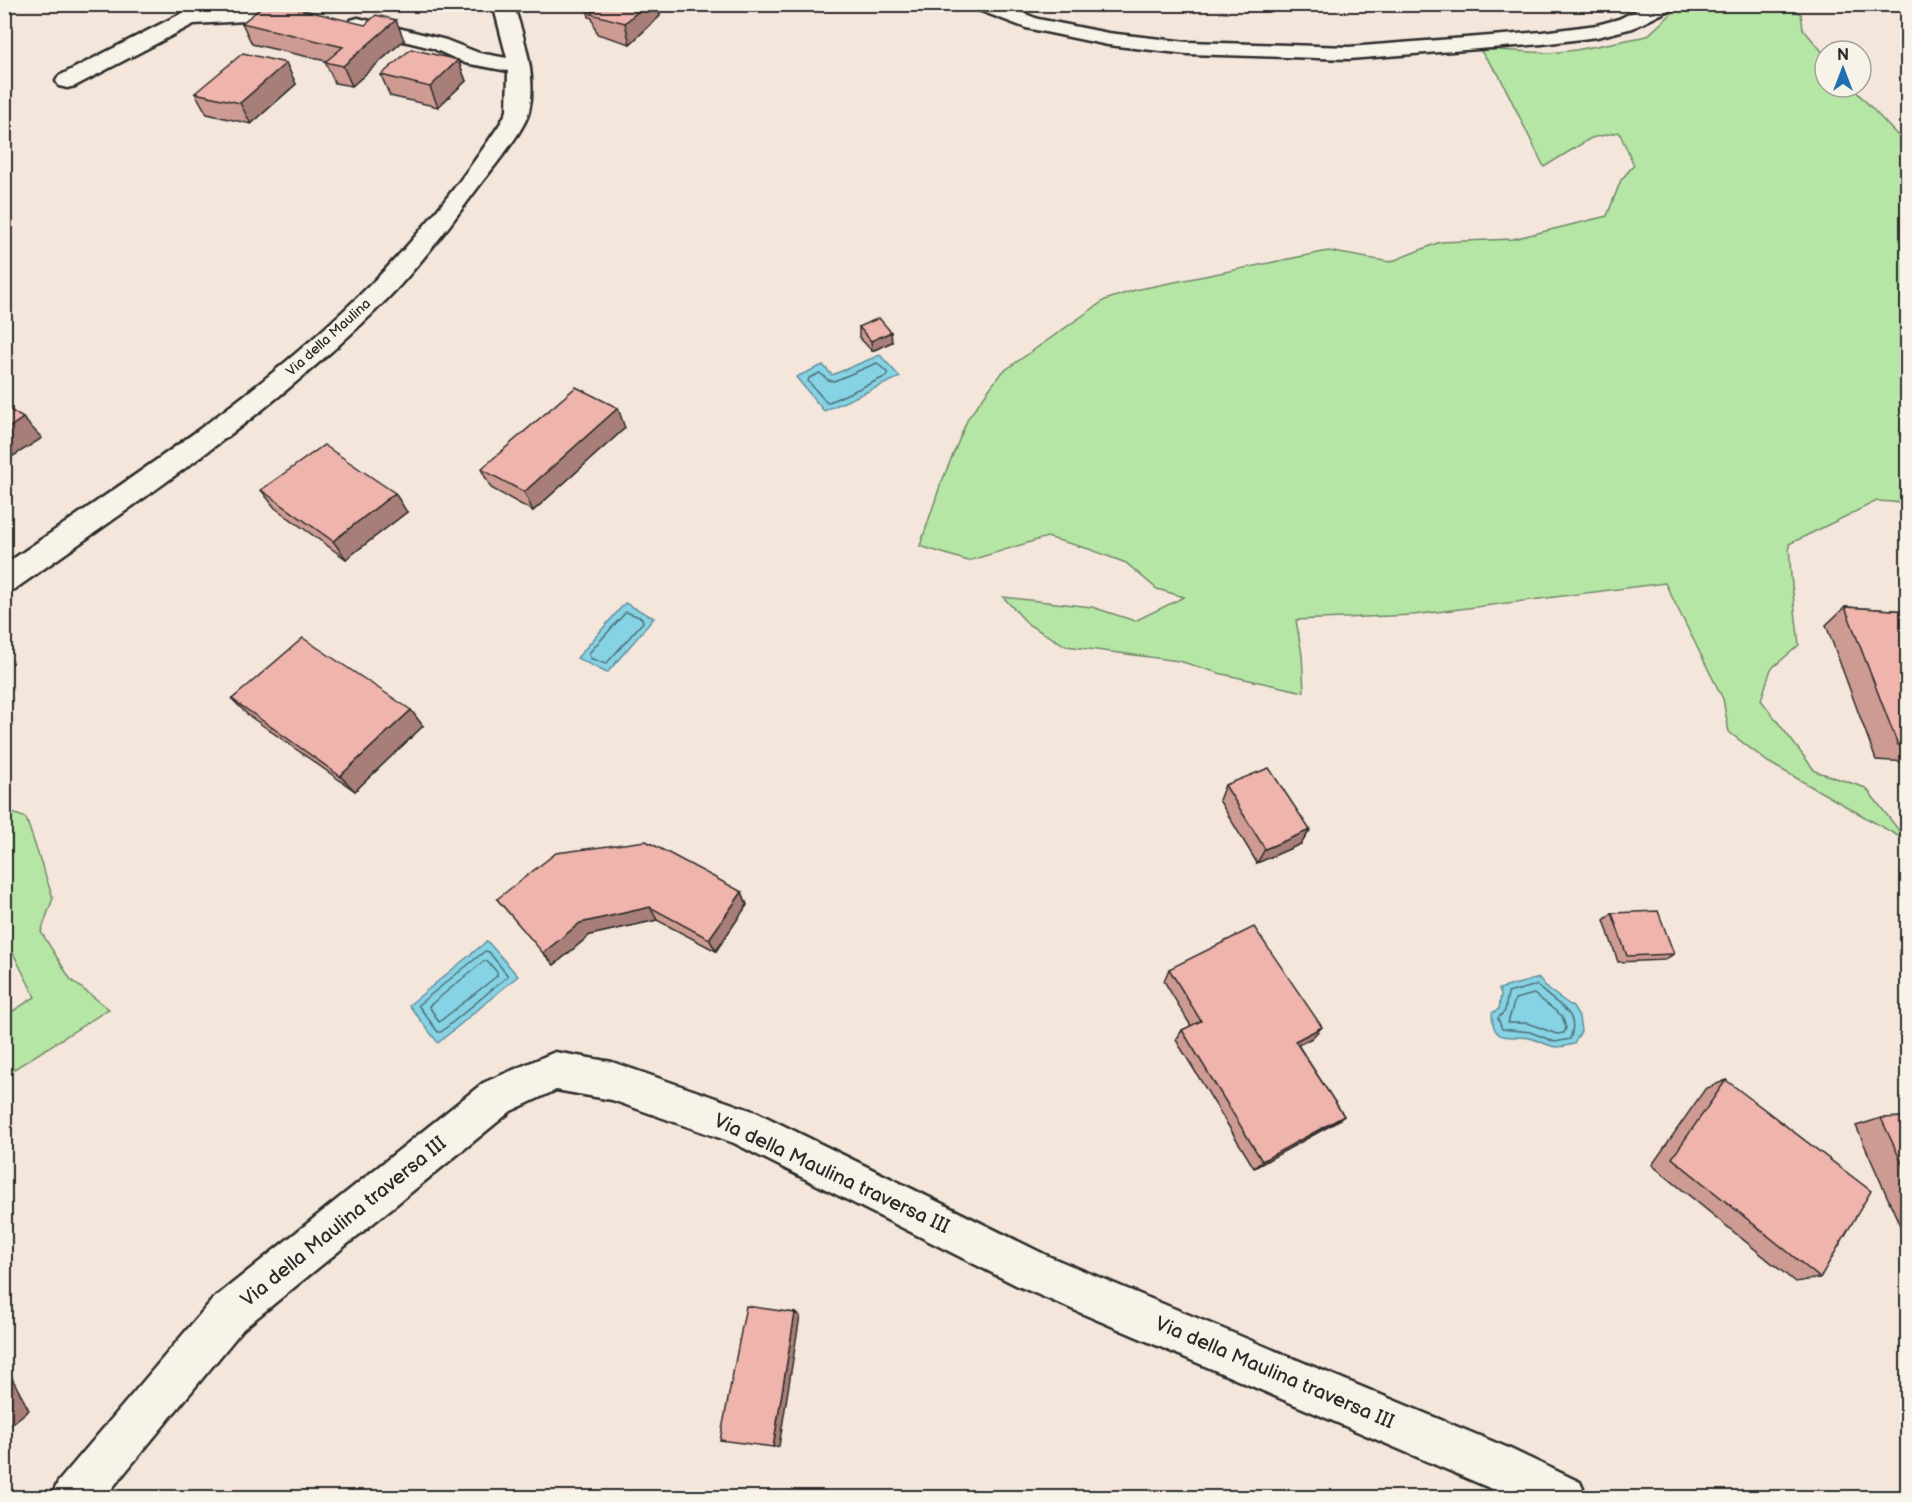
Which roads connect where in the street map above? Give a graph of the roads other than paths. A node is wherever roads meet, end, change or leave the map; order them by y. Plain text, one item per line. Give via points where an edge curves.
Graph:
1 (216, 4) edge
2 (503, 4) edge
3 (980, 4) edge
4 (1666, 4) edge
5 (189, 18) junction
6 (313, 21) edge
7 (335, 22) edge
8 (520, 67) junction
9 (67, 81) dead end
10 (4, 581) edge
11 (74, 1497) edge
12 (1564, 1497) edge

1 - 5 street
2 - 8 street, Via della Maulina via 516,40
3 - 4 street via 1034,24 1107,39 1187,48 1349,53 1597,31 1626,24
5 - 6 street via 246,15
5 - 9 street
7 - 8 street via 357,24 439,44 473,58
8 - 10 street, Via della Maulina via 518,111 456,204 409,260 331,338 258,399
11 - 12 street, Via della Maulina traversa III via 228,1314 497,1097 555,1071 612,1081 742,1126 1032,1271

